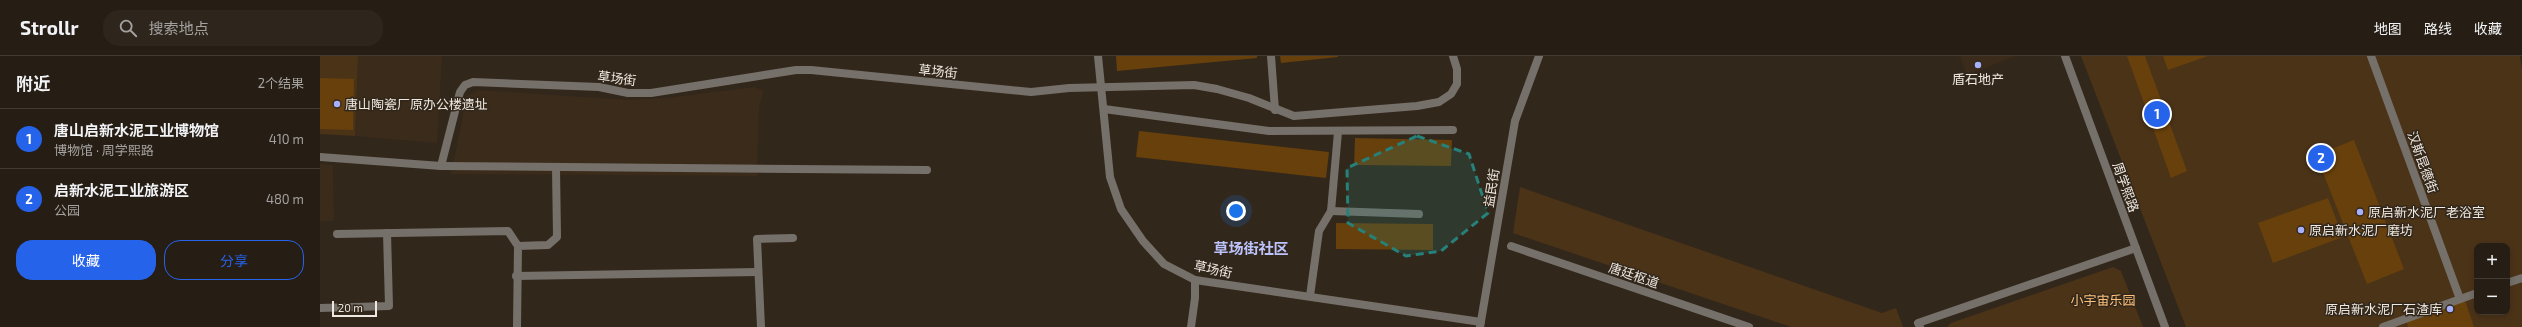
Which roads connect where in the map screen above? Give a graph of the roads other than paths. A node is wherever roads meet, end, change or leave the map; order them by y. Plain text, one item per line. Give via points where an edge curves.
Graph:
1 (1098, 56) edge
2 (1271, 56) edge
3 (1453, 56) edge
4 (1539, 56) edge
5 (2065, 56) edge
6 (2371, 56) edge
7 (1101, 89) junction
8 (1104, 109) junction
9 (1275, 110) junction
10 (1453, 130) dead end
11 (1338, 132) junction
12 (320, 156) edge
13 (441, 166) junction
14 (556, 168) junction
15 (927, 170) dead end
16 (1331, 211) junction
17 (1418, 214) dead end
18 (387, 233) junction
19 (338, 234) dead end
20 (793, 238) dead end
21 (518, 246) junction
22 (1511, 246) dead end
23 (2136, 248) junction
24 (758, 272) junction
25 (516, 276) junction
26 (2522, 278) edge
27 (1195, 280) junction
28 (2510, 282) edge
29 (2474, 294) edge
30 (1310, 296) junction
31 (2460, 299) junction
32 (320, 308) edge
33 (1481, 324) edge
34 (517, 327) edge
35 (762, 327) edge
36 (1191, 327) edge
37 (1749, 327) edge
38 (1920, 327) edge
39 (2165, 327) edge
40 (2383, 327) edge

1 - 7 street
2 - 9 street
3 - 9 street via 1457,69 1457,84 1451,94 1439,102 1294,116
4 - 33 street, 益民街 via 1515,121
5 - 23 street, 周学熙路
6 - 31 street, 汉斯昆德街
7 - 8 street, 草场街
7 - 9 street via 1194,85 1249,98
7 - 13 street, 草场街 via 1069,88 1031,92 812,70 796,70 650,93 628,93 600,87 473,82 465,85 460,92
8 - 11 street via 1269,131
8 - 27 street, 草场街 via 1110,177 1121,209 1143,241 1164,264
10 - 11 street
11 - 16 street
12 - 13 street
13 - 14 street
14 - 15 street
14 - 21 street via 557,237 548,245
16 - 17 street
16 - 30 street via 1319,231
18 - 19 street
18 - 21 street via 508,231
18 - 32 street via 389,306
20 - 24 street via 758,239
21 - 25 street
22 - 37 street, 唐廷枢道
23 - 38 street via 1918,323
23 - 39 street, 周学熙路
24 - 25 street
24 - 35 street
25 - 34 street
26 - 28 street
27 - 30 street, 草场街
27 - 36 street
29 - 31 street
30 - 33 street, 草场街
31 - 40 street

